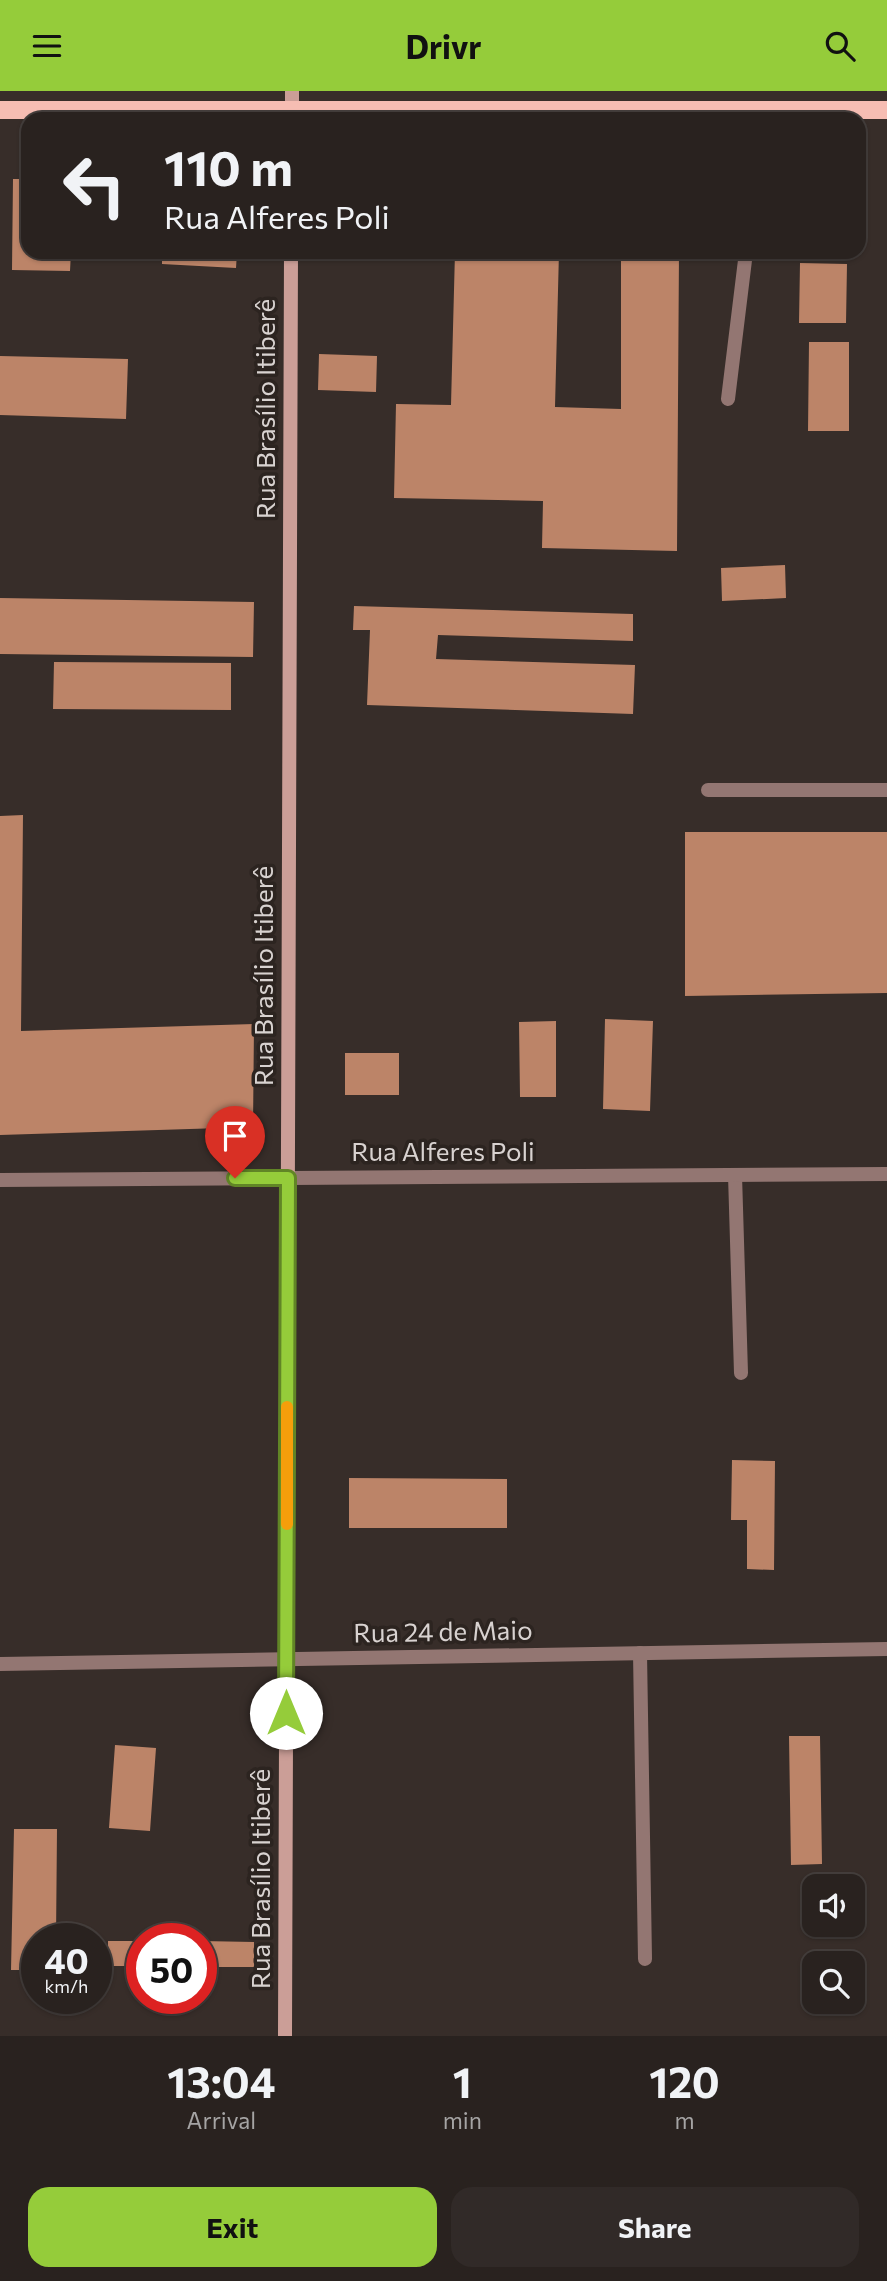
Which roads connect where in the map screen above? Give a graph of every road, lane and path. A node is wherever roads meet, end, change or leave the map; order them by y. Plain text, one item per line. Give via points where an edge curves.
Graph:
1 (292, 91) edge
2 (0, 110) edge
3 (887, 110) edge
4 (146, 112) edge
5 (292, 112) edge
6 (844, 112) edge
7 (291, 259) edge
8 (745, 259) edge
9 (728, 399) dead end
10 (708, 790) dead end
11 (887, 790) edge
12 (887, 1174) edge
13 (735, 1175) junction
14 (288, 1178) junction
15 (0, 1179) edge
16 (741, 1373) dead end
17 (887, 1649) edge
18 (640, 1653) junction
19 (286, 1660) junction
20 (0, 1664) edge
21 (645, 1959) dead end
22 (285, 2036) edge

1 - 5 main road
2 - 4 main road
3 - 6 main road
7 - 14 main road, Rua Brasílio Itiberê
8 - 9 street
10 - 11 street
12 - 13 street, Rua Alferes Poli
13 - 14 street, Rua Alferes Poli
13 - 16 street
14 - 15 street, Rua Alferes Poli
14 - 19 main road, Rua Brasílio Itiberê
17 - 18 street, Rua 24 de Maio
18 - 19 street, Rua 24 de Maio
18 - 21 street
19 - 20 street, Rua 24 de Maio
19 - 22 main road, Rua Brasílio Itiberê

